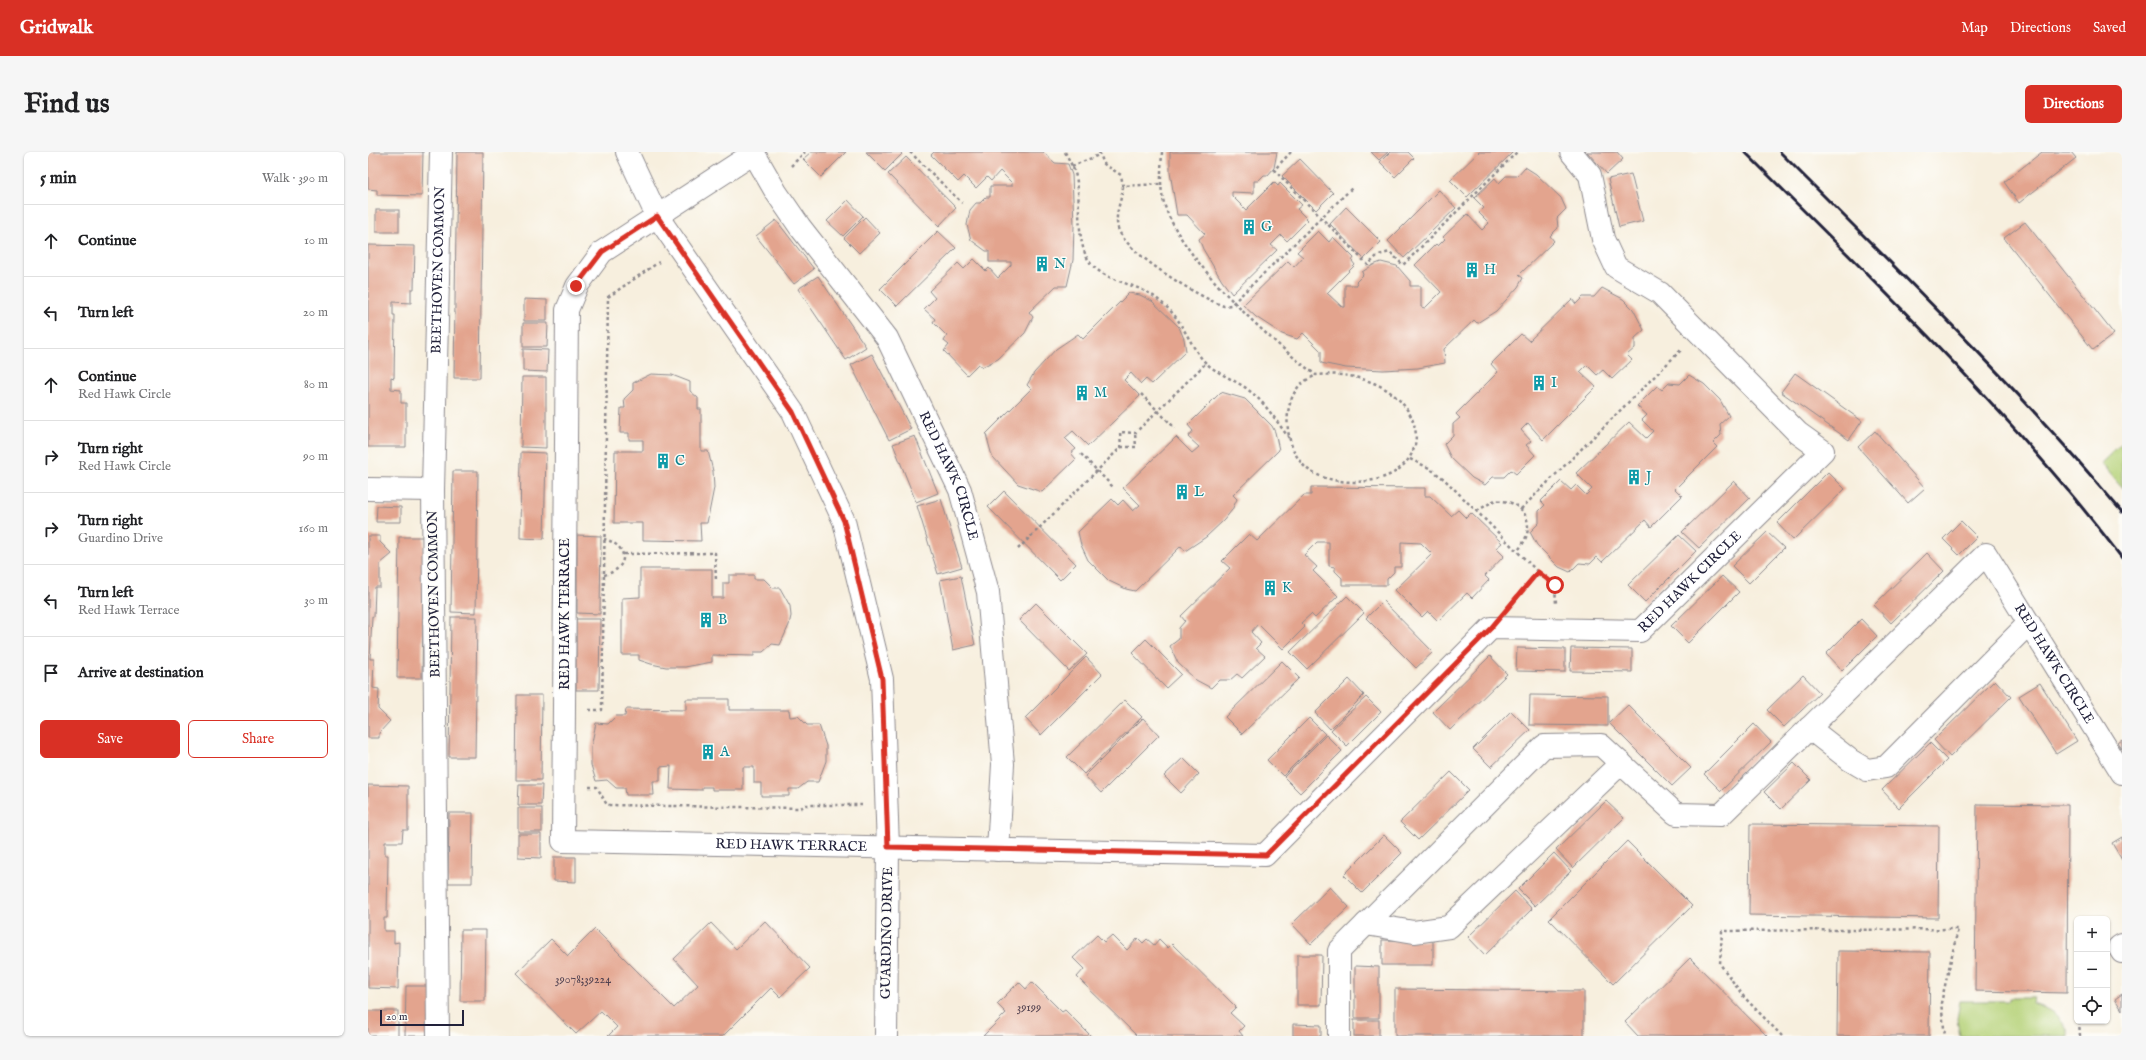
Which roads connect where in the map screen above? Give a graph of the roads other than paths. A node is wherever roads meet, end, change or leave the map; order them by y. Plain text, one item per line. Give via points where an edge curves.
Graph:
1 (441, 152) edge
2 (628, 152) edge
3 (1571, 152) edge
4 (753, 153) edge
5 (657, 216) junction
6 (368, 489) edge
7 (433, 490) junction
8 (2029, 623) junction
9 (1809, 728) junction
10 (1621, 763) junction
11 (2122, 773) edge
12 (888, 847) junction
13 (998, 850) junction
14 (1366, 924) junction
15 (2122, 945) edge
16 (2122, 952) edge
17 (438, 1036) edge
18 (886, 1036) edge
19 (1339, 1036) edge

1 - 7 street, BEETHOVEN COMMON
2 - 5 street, GUARDINO DRIVE
3 - 13 street, RED HAWK CIRCLE via 1590,175 1603,239 1616,267 1660,293 1798,433 1823,451 1640,631 1491,628 1266,855
4 - 5 street, RED HAWK TERRACE
4 - 13 street, RED HAWK CIRCLE via 800,227 887,338 960,490 988,592 1003,764
5 - 12 street, GUARDINO DRIVE via 793,412 844,521 882,679
5 - 12 street, RED HAWK TERRACE via 602,252 576,286 567,310 563,841
6 - 7 street
7 - 17 street, BEETHOVEN COMMON
8 - 9 street via 1886,767 1867,770
8 - 9 street, RED HAWK CIRCLE via 1986,554
8 - 11 street, RED HAWK CIRCLE
9 - 10 street via 1721,815 1676,814
10 - 14 street via 1448,927 1414,932
10 - 14 street via 1601,744 1544,746
12 - 13 street
12 - 18 street, GUARDINO DRIVE
14 - 19 street via 1339,951
15 - 16 street via 2119,947

